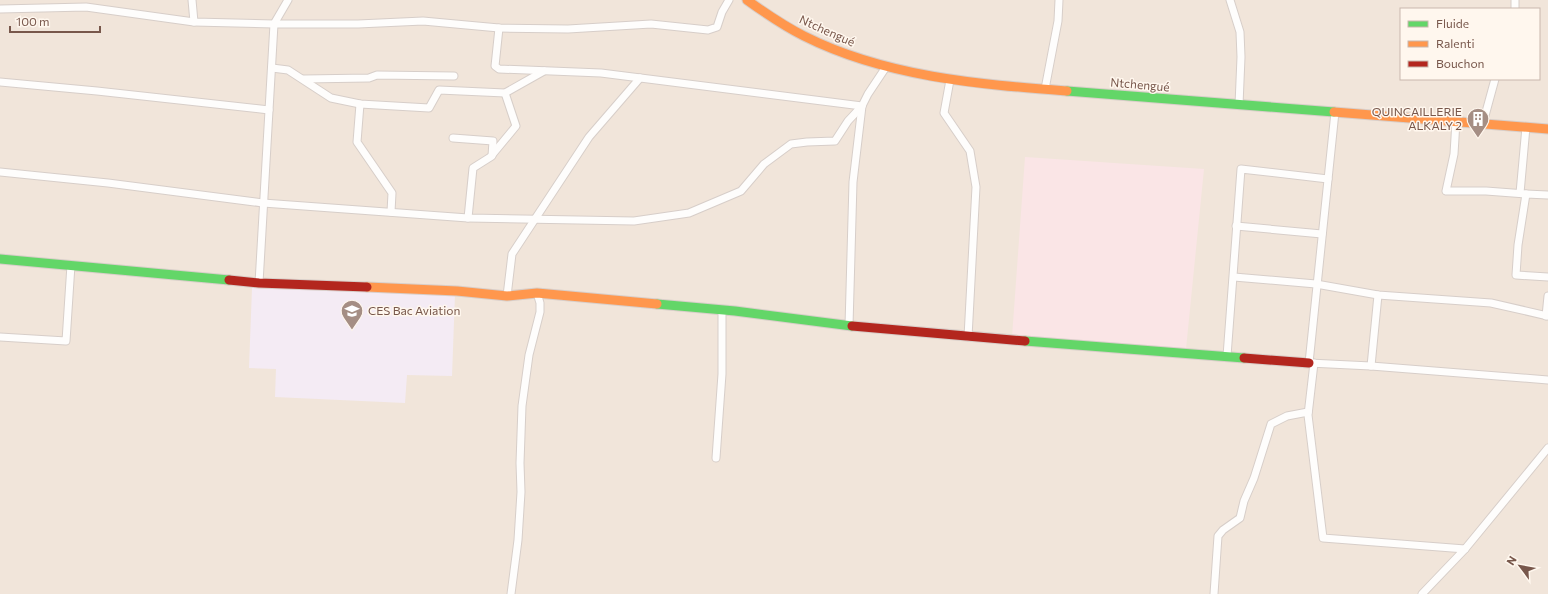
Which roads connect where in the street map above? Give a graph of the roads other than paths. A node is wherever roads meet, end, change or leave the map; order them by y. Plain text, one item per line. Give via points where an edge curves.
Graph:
1 (192, 0) edge
2 (288, 0) edge
3 (729, 0) edge
4 (747, 0) edge
5 (1059, 0) edge
6 (1230, 0) edge
7 (0, 9) edge
8 (194, 22) junction
9 (274, 24) junction
10 (499, 28) junction
11 (886, 67) junction
12 (272, 68) junction
13 (544, 71) junction
14 (454, 76) dead end
15 (640, 78) junction
16 (304, 80) junction
17 (950, 80) junction
18 (1495, 80) edge
19 (0, 82) edge
20 (1045, 89) junction
21 (505, 92) junction
22 (360, 104) junction
23 (1239, 105) junction
24 (862, 106) junction
25 (269, 110) junction
26 (1335, 112) junction
27 (1456, 121) junction
28 (1483, 123) junction
29 (1526, 127) junction
30 (1548, 129) edge
31 (453, 138) dead end
32 (492, 156) junction
33 (0, 172) edge
34 (1328, 179) junction
35 (1523, 194) junction
36 (1548, 195) edge
37 (263, 203) junction
38 (391, 212) junction
39 (468, 218) junction
40 (535, 218) junction
41 (1236, 226) junction
42 (1322, 234) junction
43 (0, 259) edge
44 (71, 265) junction
45 (1234, 277) junction
46 (1548, 277) edge
47 (259, 283) junction
48 (1316, 284) junction
49 (537, 294) junction
50 (1378, 295) junction
51 (507, 296) junction
52 (1548, 296) edge
53 (722, 310) junction
54 (1547, 316) edge
55 (849, 326) junction
56 (0, 337) edge
57 (968, 337) junction
58 (1227, 356) junction
59 (1311, 363) junction
60 (1371, 366) junction
61 (1548, 380) edge
62 (1308, 412) junction
63 (1548, 448) edge
64 (716, 458) dead end
65 (1465, 549) junction
66 (511, 594) edge
67 (1214, 594) edge
68 (1422, 594) edge

1 - 8 street
2 - 9 street
3 - 10 street via 717,27 708,30 651,24 568,29
4 - 11 street, Ntchengué via 809,38
5 - 20 street via 1058,21
6 - 23 street via 1240,32
7 - 8 street via 86,7
8 - 9 street
9 - 10 street via 423,21
9 - 12 street
10 - 13 street via 495,66 499,69
11 - 17 street, Ntchengué
11 - 24 street
12 - 16 street via 288,70
12 - 25 street
13 - 15 street via 601,73
13 - 21 street
14 - 16 street via 378,75 369,78
15 - 24 street
15 - 40 street via 589,137
16 - 22 street via 331,98
17 - 20 street, Ntchengué
17 - 57 street via 944,113 970,151 976,187
18 - 28 street
19 - 25 street
20 - 23 street, Ntchengué
21 - 22 street via 439,90 429,108
21 - 32 street via 516,126
22 - 38 street via 356,142 392,193
23 - 26 street, Ntchengué
24 - 40 street via 848,121 836,141 791,144 764,164 741,191 689,213 634,221
24 - 55 street via 853,182
25 - 37 street
26 - 27 street, Ntchengué
26 - 34 street
27 - 28 street, Ntchengué
27 - 35 street via 1454,154 1446,191
28 - 29 street, Ntchengué
29 - 30 street, Ntchengué
29 - 35 street
31 - 32 street via 493,141
32 - 39 street via 473,168
33 - 37 street
34 - 41 street via 1241,169
34 - 42 street
35 - 36 street
35 - 46 street via 1516,275
37 - 38 street
37 - 47 street
38 - 39 street
39 - 40 street
40 - 51 street via 512,254
41 - 42 street
41 - 45 street
42 - 48 street
43 - 44 street
44 - 47 street
44 - 56 street via 66,341
45 - 48 street
45 - 58 street
47 - 51 street via 457,291
48 - 50 street
48 - 59 street
49 - 51 street
49 - 53 street
49 - 66 street via 540,312 529,355 523,400 521,492
50 - 54 street via 1491,303
50 - 60 street
52 - 54 street
53 - 55 street
53 - 64 street via 722,374
55 - 57 street
57 - 58 street
58 - 59 street
59 - 60 street
59 - 62 street
60 - 61 street
62 - 65 street via 1323,538
62 - 67 street via 1287,416 1271,424 1240,518 1218,536
63 - 65 street
65 - 68 street

